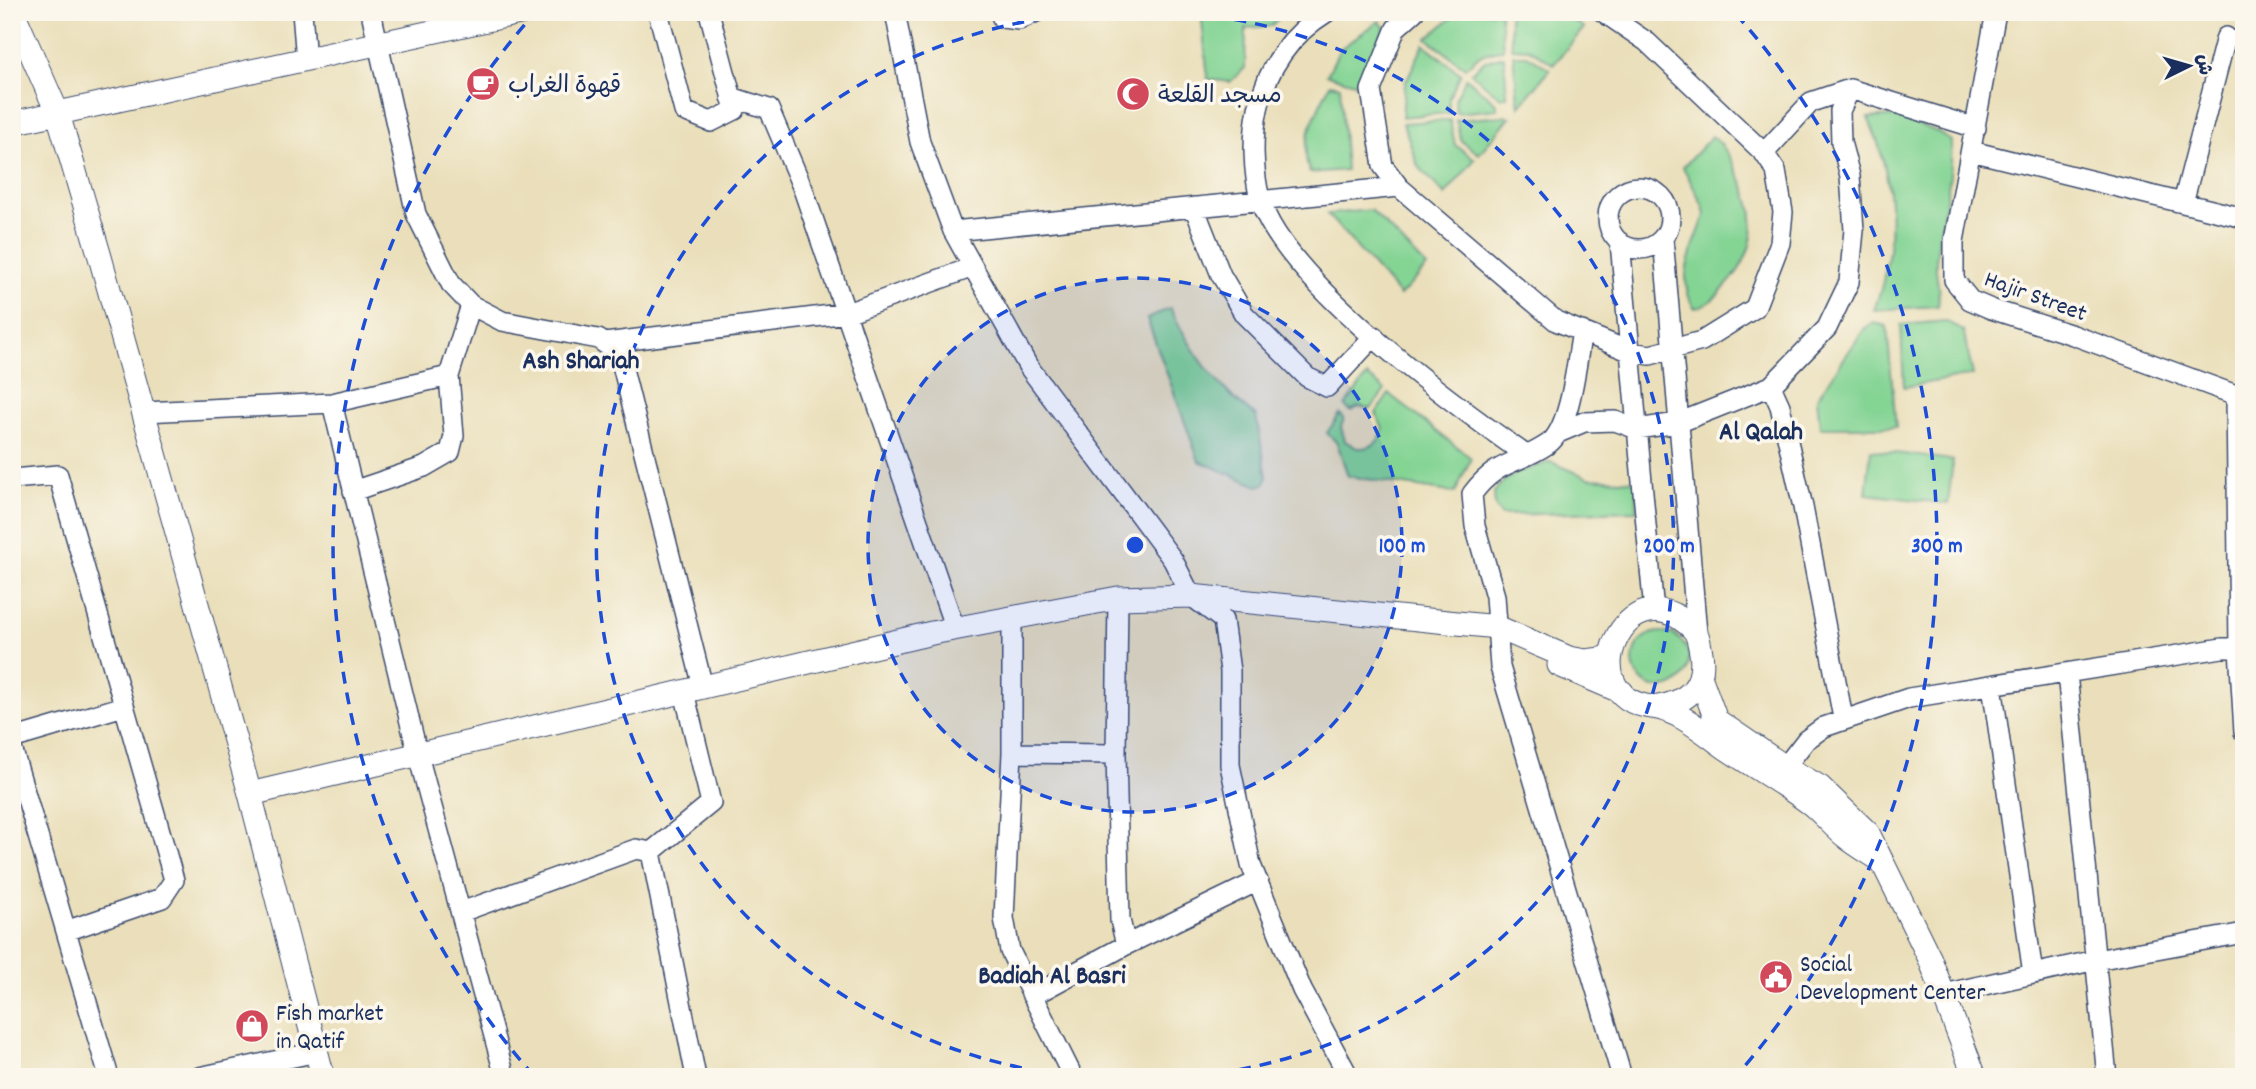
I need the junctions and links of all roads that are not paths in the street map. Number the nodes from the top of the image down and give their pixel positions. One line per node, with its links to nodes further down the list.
1 (13, 12): 20 (street)
2 (302, 12): 17 (street)
3 (371, 12): 16 (street)
4 (524, 12): 16 (street)
5 (658, 12): 19 (street)
6 (709, 12): 19 (street)
7 (895, 12): 30 (street)
8 (1000, 12): 14 (street)
9 (1045, 12): 14 (street)
10 (1327, 12): 26 (street)
11 (1414, 12): 25 (street)
12 (1603, 12): 24 (street)
13 (1996, 12): 22 (street, Hajir Street)
14 (1036, 13)
15 (2227, 37): 27 (street)
16 (376, 44): 17 (street); 34 (street)
17 (306, 60): 20 (street)
18 (1850, 89): 22 (street); 24 (street); 42 (street)
19 (731, 97): 35 (street)
20 (58, 114): 21 (street); 45 (street)
21 (12, 123)
22 (1976, 128): 23 (street, Hajir Street)
23 (1971, 151): 27 (street); 43 (street, Hajir Street)
24 (1764, 153): 39 (street)
25 (1399, 187): 26 (street); 36 (street)
26 (1260, 201): 28 (street); 37 (street)
27 (2183, 203): 29 (street)
28 (1194, 207): 30 (street); 37 (street)
29 (2244, 218)
30 (953, 231): 33 (street)
31 (1663, 238): 32 (street); 32 (street); 39 (street)
32 (1620, 242): 40 (street)
33 (973, 267): 35 (street); 52 (street)
34 (471, 305): 38 (street); 41 (street)
35 (848, 313): 38 (street); 56 (street)
36 (1581, 331): 40 (street); 48 (street)
37 (1374, 336): 49 (street)
38 (605, 343): 64 (street)
39 (1671, 349): 40 (street); 46 (street)
40 (1631, 352): 47 (street)
41 (449, 376): 44 (street); 51 (street)
42 (1771, 386): 46 (street); 68 (street)
43 (2240, 397): 59 (street)
44 (332, 402): 45 (street); 51 (street)
45 (144, 412): 76 (street)
46 (1678, 423): 47 (street); 57 (street)
47 (1637, 429): 48 (street); 54 (street)
48 (1558, 433): 49 (street)
49 (1526, 455): 58 (street)
50 (12, 479): 66 (street)
51 (354, 491): 74 (street)
52 (1191, 596): 53 (street); 58 (street); 79 (street)
53 (1118, 598): 55 (street); 73 (street)
54 (1654, 612): 57 (street); 60 (street)
55 (1012, 619): 56 (street); 72 (street)
56 (955, 629): 64 (street)
57 (1697, 633): 62 (street)
58 (1497, 635): 60 (street); 65 (street); 97 (street)
59 (2241, 648): 61 (street); 69 (street)
60 (1609, 658): 65 (street)
61 (2067, 673): 63 (street); 84 (street)
62 (1701, 678): 67 (street); 75 (street)
63 (1992, 685): 68 (street); 85 (street)
64 (694, 690): 74 (street); 77 (street)
65 (1622, 692): 67 (street)
66 (124, 706): 70 (street); 81 (street)
67 (1658, 707): 78 (street)
68 (1843, 719): 75 (street)
69 (2244, 732)
70 (12, 740)
71 (12, 748): 81 (street)
72 (1012, 753): 73 (street); 87 (street)
73 (1116, 754): 83 (street)
74 (418, 755): 76 (street); 80 (street)
75 (1785, 767): 78 (street)
76 (250, 794): 88 (street)
77 (651, 852): 80 (street); 94 (street)
78 (1882, 861): 86 (street)
79 (1258, 881): 83 (street); 96 (street)
80 (461, 912): 93 (street)
81 (66, 931): 90 (street)
82 (2244, 933): 84 (street)
83 (1126, 945): 87 (street)
84 (2096, 960): 85 (street); 99 (street)
85 (2033, 974): 86 (street)
86 (1944, 994): 98 (street)
87 (1032, 996): 95 (street)
88 (317, 1052): 89 (street); 92 (street)
89 (225, 1075): 91 (street)
90 (109, 1077)
91 (199, 1077)
92 (323, 1077)
93 (505, 1077)
94 (696, 1077)
95 (1073, 1077)
96 (1349, 1077)
97 (1622, 1077)
98 (1975, 1077)
99 (2107, 1077)

